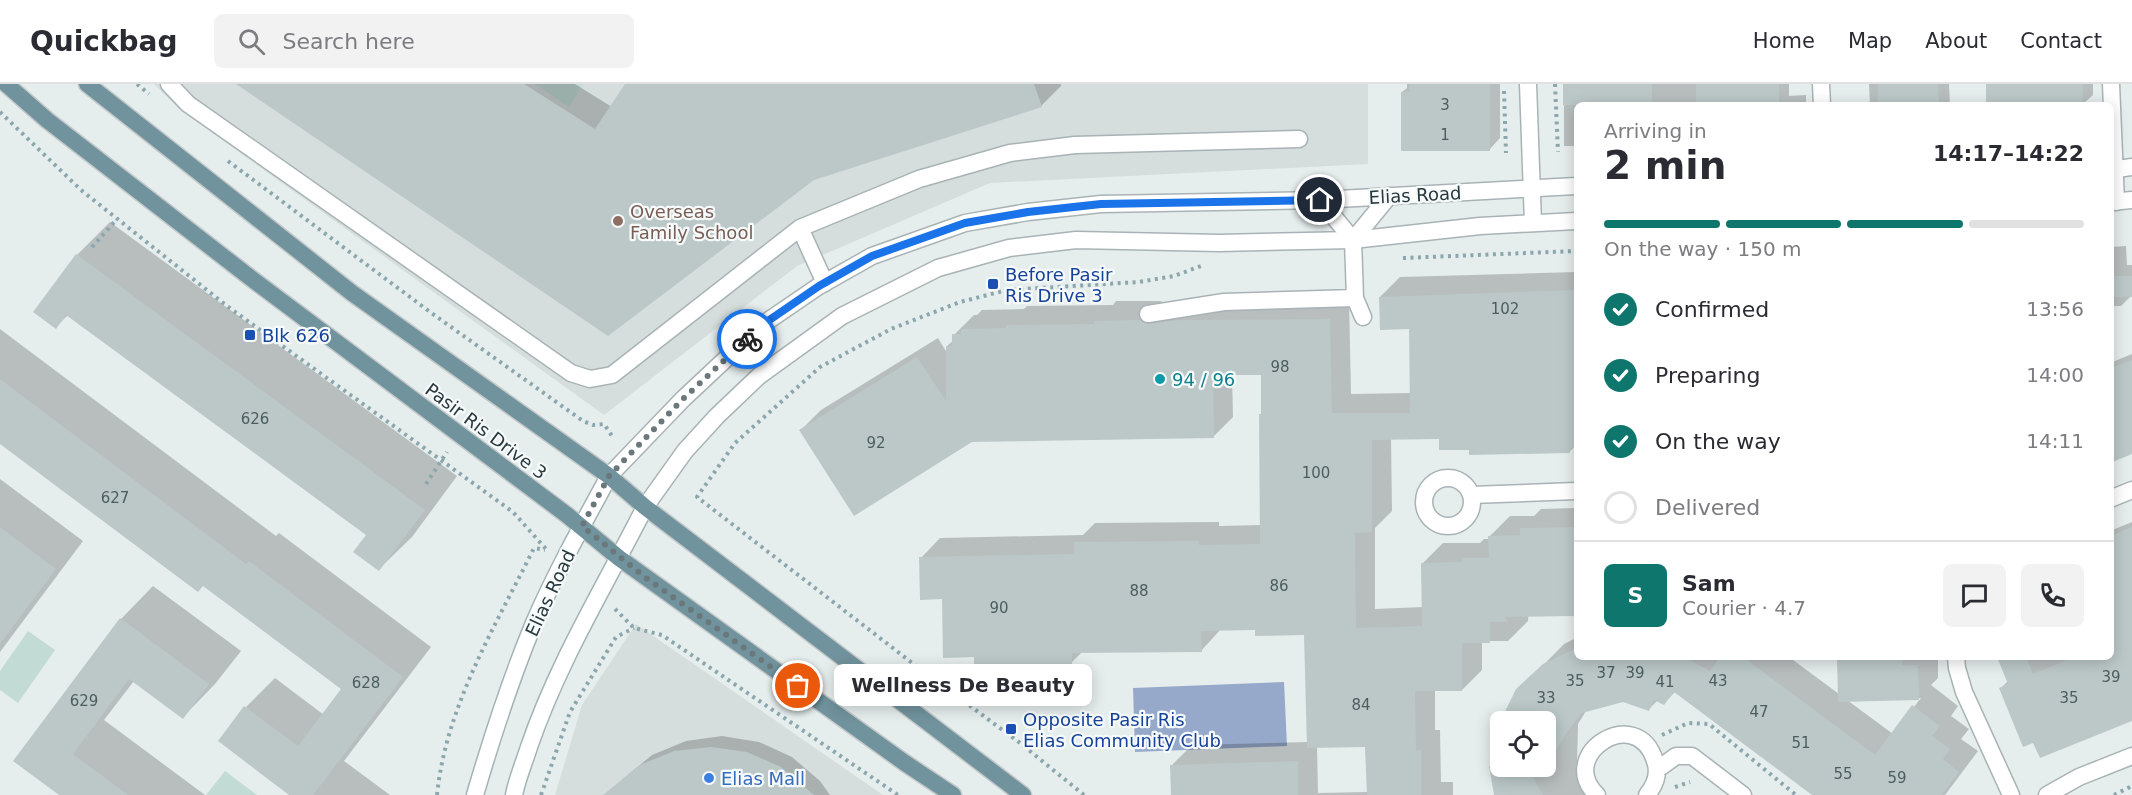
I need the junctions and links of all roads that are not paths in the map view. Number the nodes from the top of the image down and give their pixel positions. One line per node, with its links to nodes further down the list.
1 (6, 84): 32 (main road, Pasir Ris Drive 3)
2 (87, 84): 26 (main road, Pasir Ris Drive 3)
3 (169, 84): 20 (street)
4 (1528, 84): 14 (street)
5 (1821, 84): 7 (street)
6 (2110, 84): 8 (street)
7 (1822, 102)
8 (2111, 102)
9 (1299, 139): 20 (street)
10 (2132, 167): 11 (street)
11 (2114, 170)
12 (2114, 174): 17 (street)
13 (1574, 186): 14 (street, Elias Road)
14 (1530, 188): 15 (street, Elias Road); 19 (street)
15 (1389, 196): 16 (street, Elias Road); 21 (street)
16 (1320, 200): 21 (street); 22 (street, Elias Road)
17 (2120, 201)
18 (1574, 221): 19 (street, Elias Road)
19 (1533, 223): 21 (street, Elias Road)
20 (800, 228): 22 (street)
21 (1353, 240): 23 (street); 31 (street, Elias Road)
22 (825, 282): 26 (street, Elias Road)
23 (1355, 298): 24 (street); 25 (street)
24 (1148, 314)
25 (1363, 317)
26 (609, 476): 31 (main road, Pasir Ris Drive 3); 32 (street, Elias Road)
27 (2132, 490): 30 (street)
28 (1574, 491): 29 (street)
29 (1471, 495)
30 (2114, 497)
31 (645, 507): 33 (street, Elias Road); 40 (main road, Pasir Ris Drive 3)
32 (582, 526): 33 (main road, Pasir Ris Drive 3); 37 (street, Elias Road)
33 (620, 558): 38 (street, Elias Road); 39 (main road, Pasir Ris Drive 3)
34 (1956, 660): 44 (street)
35 (2132, 756): 45 (street)
36 (1658, 769): 41 (street); 42 (street); 43 (street)
37 (475, 795)
38 (514, 795)
39 (953, 795)
40 (1023, 795)
41 (1597, 795)
42 (1647, 795)
43 (1743, 795)
44 (2011, 795)
45 (2047, 795)

